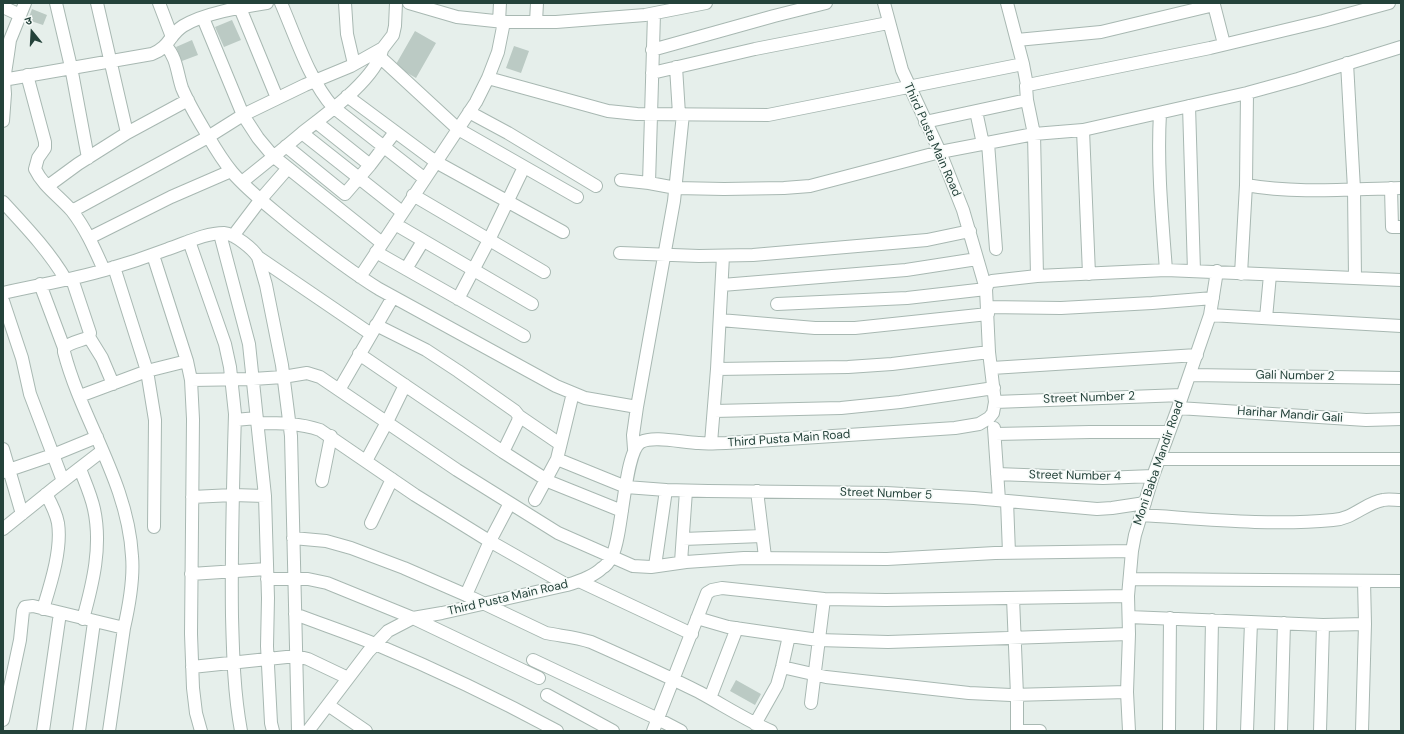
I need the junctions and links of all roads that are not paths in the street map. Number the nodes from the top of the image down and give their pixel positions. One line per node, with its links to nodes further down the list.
1 (25, 3): 20 (street)
2 (56, 3): 36 (street)
3 (97, 3): 32 (street)
4 (159, 3): 27 (street)
5 (267, 3): 19 (street)
6 (281, 3): 42 (street)
7 (345, 3): 34 (street)
8 (396, 3): 31 (street)
9 (409, 3): 23 (street)
10 (500, 3): 23 (street)
11 (537, 3): 24 (street)
12 (706, 3): 21 (street)
13 (826, 3): 30 (street)
14 (885, 3): 25 (street, Third Pusta Main Road)
15 (1006, 3): 26 (street)
16 (1389, 3): 28 (street)
17 (1214, 4): 26 (street); 28 (street)
18 (3, 6): 20 (street)
19 (240, 8): 22 (street); 47 (street)
20 (20, 14): 41 (street)
21 (654, 14): 24 (street); 30 (street)
22 (202, 18): 27 (street); 56 (street)
23 (501, 22): 24 (street); 40 (street)
24 (536, 22)
25 (888, 23): 37 (street); 44 (street, Third Pusta Main Road)
26 (1017, 40): 35 (street)
27 (169, 41): 32 (street); 48 (street)
28 (1224, 44): 43 (street)
29 (1401, 47): 33 (street)
30 (652, 50): 38 (street)
31 (382, 53): 34 (street); 46 (street); 61 (street)
32 (111, 60): 36 (street); 64 (street)
33 (1348, 63): 45 (street); 89 (street)
34 (354, 64): 42 (street)
35 (1023, 64): 43 (street); 44 (street)
36 (71, 67): 39 (street); 73 (street)
37 (676, 67): 38 (street); 55 (street)
38 (652, 73): 57 (street)
39 (27, 75): 41 (street); 85 (street)
40 (488, 78): 53 (street); 57 (street)
41 (4, 80): 58 (street)
42 (315, 81): 47 (street); 51 (street)
43 (1027, 85): 49 (street)
44 (909, 86): 55 (street); 60 (street, Third Pusta Main Road)
45 (1247, 93): 50 (street); 84 (street)
46 (347, 96): 51 (street); 63 (street)
47 (278, 98): 56 (street)
48 (188, 100): 64 (street); 67 (street)
49 (1027, 100): 52 (street); 66 (street)
50 (1189, 106): 54 (street); 119 (street)
51 (333, 107): 59 (street); 70 (street)
52 (976, 111): 60 (street); 68 (street)
53 (470, 112): 61 (street); 86 (street)
54 (1160, 113): 62 (street); 118 (street)
55 (681, 114): 57 (street); 87 (street)
56 (243, 115): 67 (street); 72 (street)
57 (650, 115): 83 (street)
58 (3, 121)
59 (316, 122): 65 (street); 75 (street)
60 (925, 122): 71 (street, Third Pusta Main Road)
61 (458, 129): 74 (street); 76 (street)
62 (1083, 130): 66 (street); 122 (street)
63 (395, 132): 70 (street); 74 (street)
64 (127, 133): 73 (street)
65 (302, 133): 69 (street); 79 (street)
66 (1034, 134): 68 (street); 125 (street)
67 (208, 137): 78 (street); 95 (street)
68 (986, 143): 71 (street); 108 (street)
69 (286, 146): 72 (street); 79 (street)
70 (384, 147): 75 (street); 80 (street)
71 (940, 152): 87 (street); 99 (street, Third Pusta Main Road)
72 (274, 156): 77 (street); 82 (street)
73 (88, 158): 85 (street)
74 (436, 162): 80 (street); 94 (street)
75 (370, 165): 79 (street)
76 (524, 167): 91 (street); 94 (street)
77 (288, 168): 92 (street); 107 (street)
78 (231, 171): 82 (street); 103 (street)
79 (359, 178): 96 (street)
80 (425, 178): 90 (street)
81 (621, 180): 83 (street)
82 (242, 182): 92 (street)
83 (649, 183): 87 (street)
84 (1246, 185): 89 (street); 123 (street)
85 (48, 186): 95 (street)
86 (596, 186)
87 (676, 188): 111 (street)
88 (1396, 188): 89 (street); 98 (street)
89 (1354, 189): 127 (street)
90 (413, 195): 96 (street); 105 (street)
91 (577, 197)
92 (261, 199): 102 (street); 126 (street)
93 (3, 202): 128 (street)
94 (507, 202): 100 (street); 105 (street)
95 (72, 211): 103 (street)
96 (402, 212): 97 (street)
97 (395, 224): 104 (street); 107 (street)
98 (1401, 227)
99 (970, 231): 112 (street); 114 (street, Third Pusta Main Road)
100 (563, 232)
101 (220, 234): 102 (street); 106 (street); 159 (street)
102 (233, 236): 113 (street)
103 (89, 238): 115 (street)
104 (423, 240): 116 (street); 117 (street)
105 (489, 240): 117 (street); 121 (street)
106 (189, 241): 110 (street); 161 (street)
107 (379, 247): 116 (street); 126 (street)
108 (996, 249)
109 (620, 253): 111 (street)
110 (153, 255): 115 (street); 152 (street)
111 (665, 255): 112 (street); 169 (street)
112 (723, 256): 131 (street)
113 (258, 257): 145 (street); 157 (street)
114 (977, 259): 131 (street); 132 (street, Third Pusta Main Road)
115 (109, 269): 128 (street); 155 (street)
116 (406, 269): 136 (street)
117 (473, 270): 136 (street); 138 (street)
118 (1166, 270): 119 (street); 122 (street)
119 (1194, 270): 120 (street)
120 (1217, 271): 123 (street); 135 (street, Moni Baba Mandir Road)
121 (544, 272)
122 (1089, 274): 125 (street)
123 (1241, 274): 124 (street)
124 (1270, 275): 127 (street); 142 (street)
125 (1037, 276): 132 (street)
126 (360, 277): 134 (street)
127 (1355, 278): 129 (street)
128 (69, 280): 130 (street); 147 (street)
129 (1401, 280)
130 (40, 284): 133 (street); 148 (street)
131 (722, 285): 143 (street)
132 (986, 289): 139 (street); 140 (street, Third Pusta Main Road)
133 (3, 293)
134 (393, 297): 145 (street); 166 (street)
135 (1213, 298): 140 (street); 141 (street, Moni Baba Mandir Road)
136 (458, 299): 146 (street)
137 (3, 301): 189 (street)
138 (532, 304)
139 (777, 304)
140 (988, 311): 143 (street); 149 (street, Third Pusta Main Road)
141 (1210, 315): 142 (street); 151 (street, Moni Baba Mandir Road)
142 (1266, 318): 144 (street)
143 (720, 320): 154 (street)
144 (1401, 326)
145 (374, 329): 150 (street); 173 (street)
146 (524, 336)
147 (89, 337): 148 (street); 162 (street)
148 (64, 348): 168 (street)
149 (989, 352): 153 (street, Third Pusta Main Road); 154 (street)
150 (359, 354): 163 (street); 165 (street)
151 (1197, 355): 153 (street); 156 (street, Moni Baba Mandir Road)
152 (187, 361): 155 (street); 160 (street)
153 (992, 368): 164 (street, Third Pusta Main Road)
154 (717, 369): 172 (street)
155 (147, 371): 162 (street); 219 (street)
156 (1190, 375): 158 (street, Gali Number 2); 167 (street, Moni Baba Mandir Road)
157 (283, 377): 159 (street); 165 (street); 178 (street)
158 (1401, 378)
159 (253, 379): 161 (street); 176 (street)
160 (191, 380): 161 (street); 209 (street)
161 (231, 380): 175 (street)
162 (113, 384): 168 (street)
163 (405, 385): 177 (street); 188 (street)
164 (994, 388): 170 (street, Third Pusta Main Road); 172 (street)
165 (338, 390): 177 (street)
166 (573, 393): 169 (street); 184 (street)
167 (1182, 395): 170 (street, Street Number 2); 171 (street, Moni Baba Mandir Road)
168 (80, 396): 182 (street)
169 (636, 407): 186 (street)
170 (994, 408): 180 (street); 183 (street, Third Pusta Main Road)
171 (1178, 408): 174 (street, Harihar Mandir Gali); 179 (street, Moni Baba Mandir Road)
172 (714, 411): 183 (street)
173 (519, 416): 184 (street); 188 (street)
174 (1401, 419)
175 (235, 420): 176 (street); 207 (street)
176 (257, 421): 178 (street); 208 (street)
177 (387, 422): 193 (street); 213 (street)
178 (289, 424): 181 (street); 222 (street)
179 (1169, 432): 180 (street); 191 (street, Moni Baba Mandir Road)
180 (995, 434): 196 (street)
181 (331, 436): 193 (street); 201 (street)
182 (96, 437): 187 (street); 189 (street)
183 (711, 443): 186 (street, Third Pusta Main Road)
184 (560, 444): 190 (street)
185 (3, 449): 195 (street)
186 (634, 449): 202 (street, Third Pusta Main Road)
187 (102, 451): 194 (street); 258 (street)
188 (503, 452): 199 (street)
189 (53, 455): 195 (street); 200 (street)
190 (557, 459): 199 (street); 202 (street, Street Number 5)
191 (1160, 459): 192 (street); 197 (street, Moni Baba Mandir Road)
192 (1401, 459)
193 (366, 461): 198 (street)
194 (80, 469): 200 (street); 252 (street)
195 (6, 471): 216 (street)
196 (997, 474): 197 (street, Street Number 4); 212 (street)
197 (1153, 476): 214 (street, Moni Baba Mandir Road)
198 (392, 479): 218 (street); 224 (street)
199 (545, 479): 210 (street); 215 (street)
200 (63, 481): 206 (street)
201 (322, 481)
202 (626, 487): 203 (street, Street Number 5); 215 (street, Third Pusta Main Road)
203 (666, 490): 204 (street, Street Number 5); 230 (street)
204 (686, 491): 205 (street, Street Number 5); 223 (street)
205 (757, 491): 212 (street, Street Number 5); 221 (street)
206 (46, 494): 216 (street); 245 (street)
207 (233, 495): 208 (street); 209 (street); 231 (street)
208 (265, 496): 233 (street)
209 (192, 497): 232 (street)
210 (535, 500)
211 (1401, 500): 217 (street)
212 (1003, 501): 214 (street, Street Number 5); 226 (street)
213 (510, 503): 224 (street); 227 (street)
214 (1145, 503): 217 (street, Moni Baba Mandir Road)
215 (622, 512): 227 (street, Third Pusta Main Road)
216 (22, 514): 220 (street)
217 (1142, 515): 225 (street, Moni Baba Mandir Road)
218 (371, 523)
219 (154, 527)
220 (3, 529)
221 (762, 536): 223 (street); 228 (street)
222 (293, 538): 234 (street); 240 (street)
223 (683, 539): 229 (street)
224 (490, 541): 239 (street); 240 (street)
225 (1132, 551): 226 (street); 235 (street, Moni Baba Mandir Road)
226 (1009, 553): 228 (street)
227 (612, 556): 230 (street); 237 (street, Third Pusta Main Road)
228 (764, 557): 229 (street)
229 (681, 562): 230 (street)
230 (655, 566)
231 (232, 572): 232 (street); 233 (street); 269 (street)
232 (192, 574): 271 (street)
233 (267, 574): 234 (street); 267 (street)
234 (293, 579): 247 (street); 249 (street)
235 (1131, 579): 238 (street); 241 (street, Moni Baba Mandir Road)
236 (1401, 580): 238 (street)
237 (579, 581): 239 (street, Third Pusta Main Road); 260 (street)
238 (1364, 581): 256 (street)
239 (566, 585): 244 (street, Third Pusta Main Road)
240 (466, 595): 244 (street)
241 (1128, 596): 242 (street); 248 (street, Moni Baba Mandir Road)
242 (1013, 598): 243 (street); 263 (street)
243 (824, 599): 250 (street); 264 (street)
244 (485, 603): 249 (street, Third Pusta Main Road); 275 (street)
245 (43, 609): 246 (street); 283 (street)
246 (60, 613): 252 (street); 285 (street)
247 (295, 614): 265 (street); 266 (street)
248 (1129, 617): 251 (street); 261 (street, Moni Baba Mandir Road)
249 (413, 618): 265 (street, Third Pusta Main Road); 274 (street)
250 (697, 618): 259 (street); 260 (street)
251 (1170, 618): 253 (street); 302 (street)
252 (89, 620): 258 (street); 286 (street)
253 (1212, 620): 254 (street); 303 (street)
254 (1251, 622): 255 (street); 304 (street)
255 (1284, 623): 257 (street); 305 (street)
256 (1365, 624): 257 (street); 307 (street)
257 (1323, 625): 306 (street)
258 (124, 628): 287 (street)
259 (737, 628): 262 (street); 279 (street)
260 (692, 634): 275 (street)
261 (1129, 634): 263 (street); 276 (street, Moni Baba Mandir Road)
262 (788, 636): 264 (street); 270 (street)
263 (1015, 638): 264 (street); 278 (street)
264 (818, 640): 272 (street)
265 (375, 644): 273 (street, Third Pusta Main Road); 294 (street)
266 (296, 656): 267 (street); 273 (street); 291 (street)
267 (268, 659): 269 (street); 290 (street)
268 (533, 660): 282 (street)
269 (234, 663): 271 (street); 289 (street)
270 (782, 667): 272 (street); 284 (street)
271 (192, 668): 288 (street)
272 (815, 674): 278 (street); 280 (street)
273 (348, 678): 281 (street, Third Pusta Main Road)
274 (539, 678)
275 (673, 679): 279 (street); 282 (street)
276 (1127, 692): 278 (street); 301 (street, Moni Baba Mandir Road)
277 (547, 695): 295 (street)
278 (1017, 695): 299 (street)
279 (710, 698): 284 (street)
280 (811, 703)
281 (328, 705): 292 (street, Third Pusta Main Road); 293 (street)
282 (658, 719): 296 (street); 297 (street)
283 (3, 720)
284 (755, 724): 298 (street)
285 (43, 731)
286 (79, 731)
287 (109, 731)
288 (200, 731)
289 (241, 731)
290 (274, 731)
291 (298, 731)
292 (308, 731)
293 (366, 731)
294 (557, 731)
295 (613, 731)
296 (653, 731)
297 (680, 731)
298 (771, 731)
299 (1017, 731): 300 (street)
300 (1040, 731)
301 (1129, 731)
302 (1169, 731)
303 (1210, 731)
304 (1247, 731)
305 (1281, 731)
306 (1320, 731)
307 (1362, 731)

